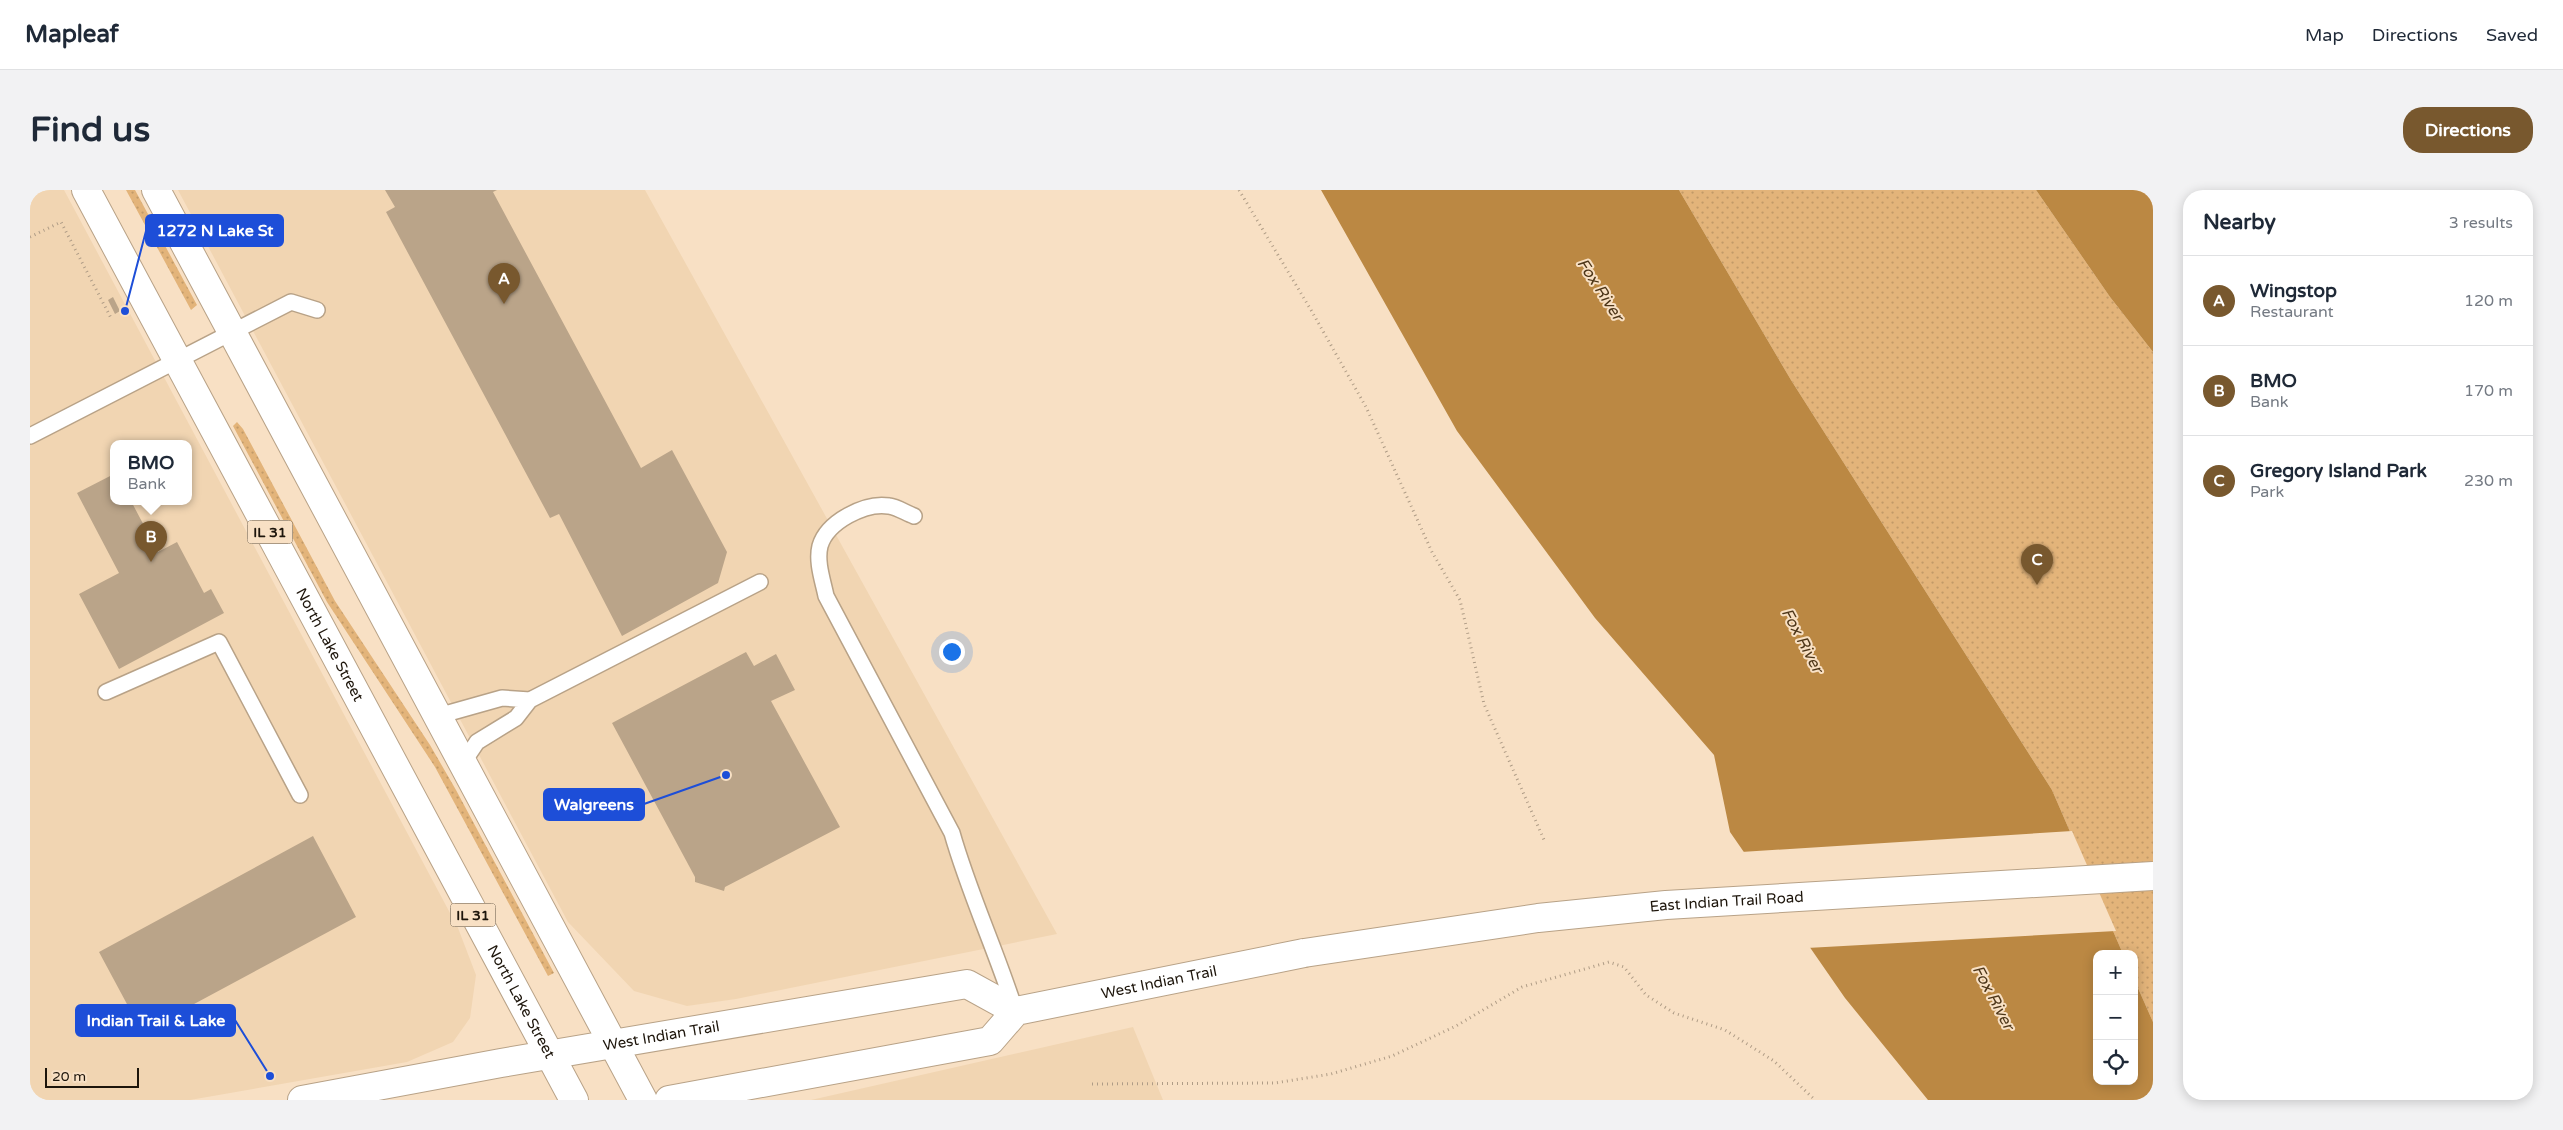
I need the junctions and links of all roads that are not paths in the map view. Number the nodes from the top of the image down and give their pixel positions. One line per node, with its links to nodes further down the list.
1 (86, 190): 5 (main road, North Lake Street / IL 31)
2 (156, 190): 4 (main road)
3 (318, 310): 4 (lane)
4 (233, 332): 5 (lane); 11 (main road)
5 (177, 361): 6 (lane); 18 (main road, North Lake Street / IL 31)
6 (30, 436)
7 (914, 516): 16 (lane)
8 (760, 582): 10 (lane)
9 (106, 692): 13 (lane)
10 (530, 700): 11 (lane); 12 (lane)
11 (438, 716): 12 (main road)
12 (464, 763): 17 (main road)
13 (300, 795)
14 (2153, 876): 15 (main road, East Indian Trail Road, bridge)
15 (1304, 953): 16 (main road, West Indian Trail)
16 (1016, 1011): 17 (main road, West Indian Trail); 22 (main road)
17 (613, 1045): 18 (main road, West Indian Trail); 21 (main road)
18 (550, 1056): 19 (main road, West Indian Trail); 20 (main road, North Lake Street / IL 31)
19 (302, 1100)
20 (574, 1100)
21 (643, 1100)
22 (669, 1100)

